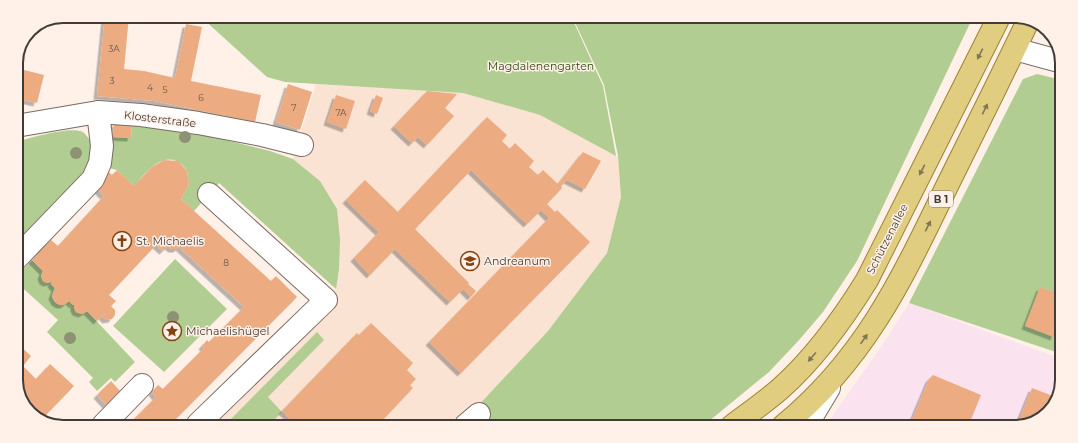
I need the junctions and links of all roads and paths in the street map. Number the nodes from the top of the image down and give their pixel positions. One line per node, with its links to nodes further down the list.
1 (996, 23): 14 (main road, Schützenallee / B 1, one-way to 14)
2 (1027, 25): 3 (main road, B 1)
3 (1015, 49): 4 (street); 10 (main road, B 1, one-way to 3)
4 (1055, 60)
5 (98, 112): 6 (street, Klosterstraße); 7 (street, Klosterstraße); 9 (street)
6 (23, 125)
7 (302, 145)
8 (209, 194): 13 (street)
9 (23, 252)
10 (840, 370): 15 (main road, B 1); 16 (street)
11 (142, 385): 12 (street)
12 (108, 420)
13 (202, 420)
14 (740, 420)
15 (790, 420)
16 (808, 420)

